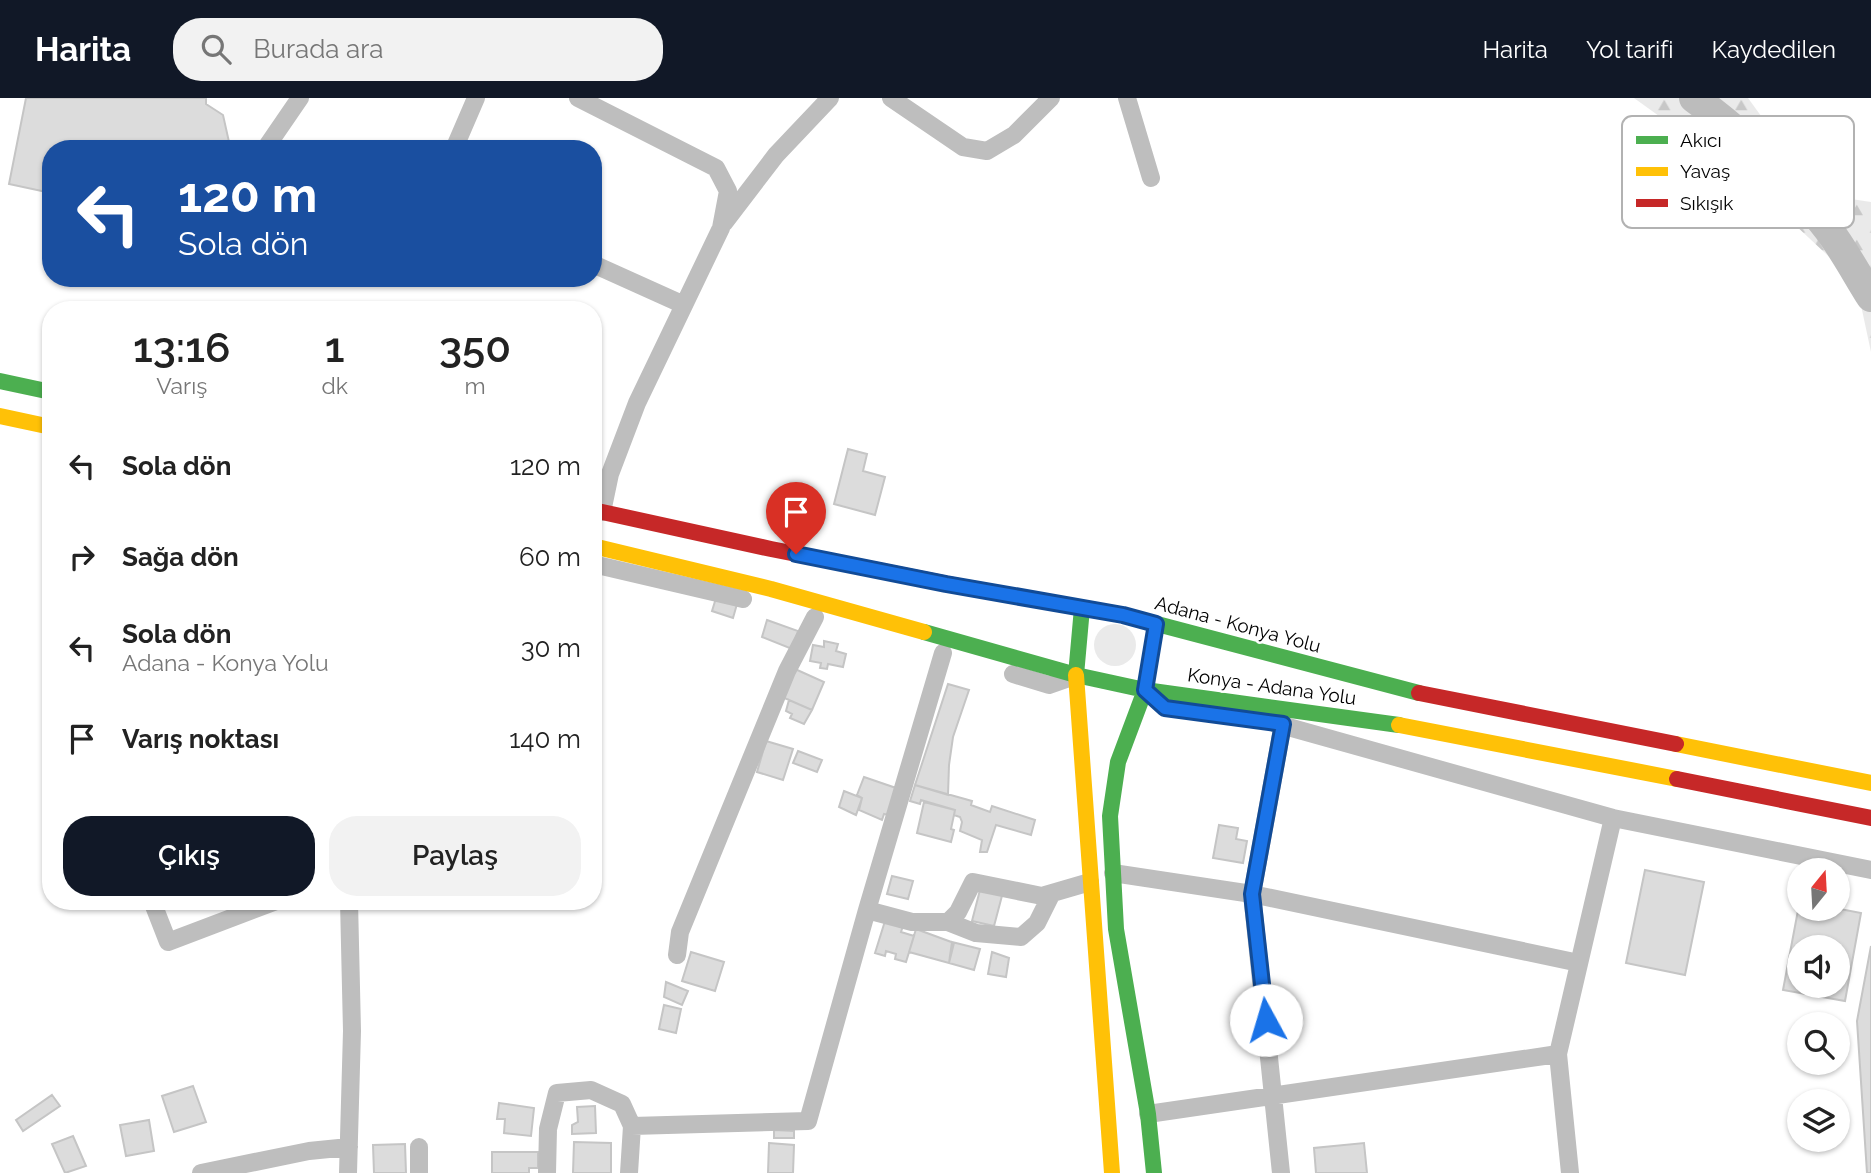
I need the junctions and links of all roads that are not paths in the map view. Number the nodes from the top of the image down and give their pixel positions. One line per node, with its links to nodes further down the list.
1 (300, 98): 8 (street)
2 (476, 98): 9 (street)
3 (578, 98): 11 (street)
4 (830, 98): 11 (street)
5 (891, 98): 6 (street)
6 (1051, 98)
7 (1127, 98): 10 (street)
8 (271, 140)
9 (458, 140)
10 (1151, 178)
11 (721, 228): 13 (street)
12 (602, 268): 13 (street)
13 (684, 305): 18 (street)
14 (0, 381): 15 (main road)
15 (42, 390)
16 (0, 416): 17 (main road)
17 (42, 425)
18 (602, 499)
19 (602, 512): 22 (main road, Adana - Konya Yolu)
20 (602, 548): 26 (main road, Konya - Adana Yolu)
21 (602, 566): 23 (street)
22 (1082, 608): 24 (main road, Adana - Konya Yolu); 26 (main road)
23 (816, 617): 25 (street); 42 (street)
24 (1156, 624): 27 (main road); 29 (main road, Adana - Konya Yolu)
25 (943, 653): 26 (street); 40 (street)
26 (1076, 675): 27 (main road, Konya - Adana Yolu); 34 (main road)
27 (1145, 690): 28 (street); 31 (main road, Konya - Adana Yolu); 33 (main road)
28 (1283, 724): 30 (street); 36 (street)
29 (1871, 783)
30 (1613, 818): 32 (street); 43 (street)
31 (1871, 818)
32 (1871, 870)
33 (1113, 873): 36 (street); 46 (main road)
34 (1090, 882): 35 (street); 55 (main road)
35 (1052, 893): 41 (street); 41 (street)
36 (1252, 894): 43 (street); 45 (street)
37 (155, 910): 38 (street)
38 (252, 910)
39 (349, 910): 48 (street)
40 (867, 910): 41 (street); 47 (street)
41 (948, 922)
42 (677, 955)
43 (1579, 963): 44 (street)
44 (1558, 1054): 45 (street); 58 (street)
45 (1273, 1096): 46 (street); 57 (street)
46 (1147, 1114): 56 (main road)
47 (632, 1126): 53 (street); 54 (street)
48 (349, 1147): 50 (street); 51 (street)
49 (419, 1147): 52 (street)
50 (201, 1173)
51 (348, 1173)
52 (419, 1173)
53 (547, 1173)
54 (629, 1173)
55 (1112, 1173)
56 (1154, 1173)
57 (1281, 1173)
58 (1570, 1173)

